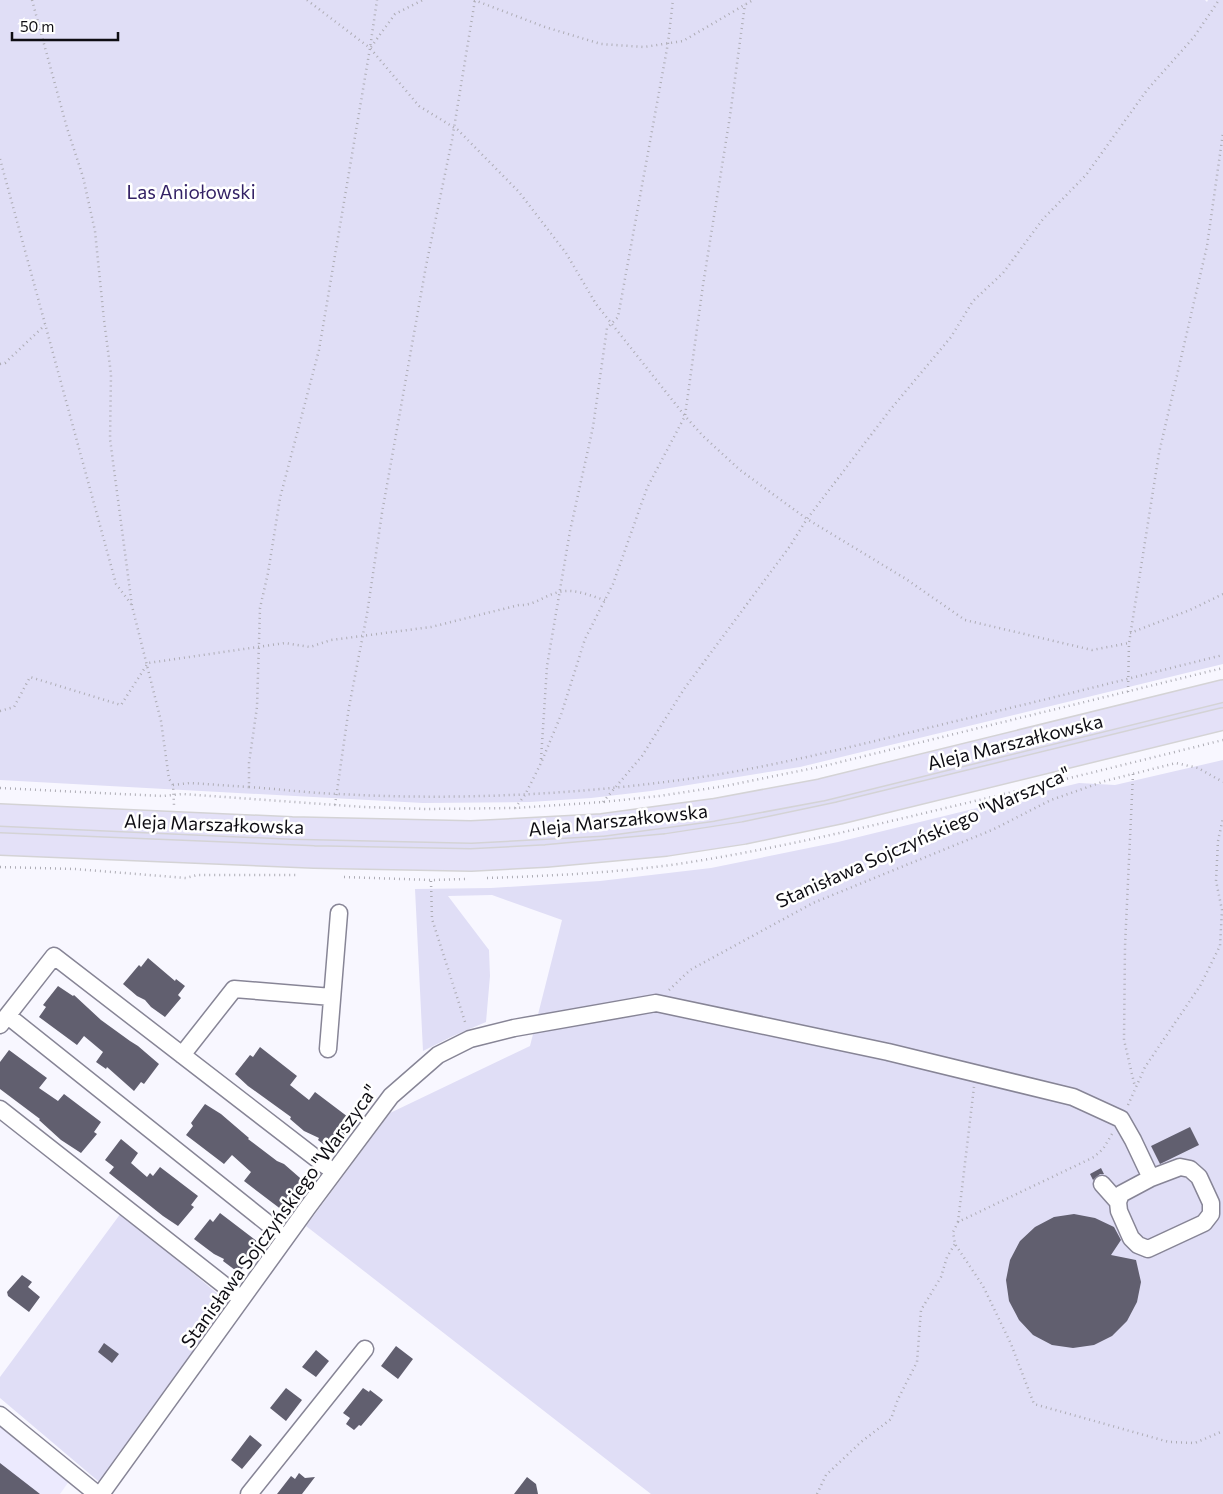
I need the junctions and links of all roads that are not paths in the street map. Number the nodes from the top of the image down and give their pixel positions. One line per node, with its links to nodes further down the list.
1 (1223, 691): 3 (main road, Aleja Marszałkowska)
2 (1223, 719): 4 (main road, Aleja Marszałkowska)
3 (0, 815)
4 (0, 844)
5 (339, 913): 6 (street)
6 (332, 997): 8 (street); 9 (street)
7 (4, 1020): 9 (street); 15 (street)
8 (328, 1049)
9 (182, 1055): 11 (street)
10 (0, 1109): 16 (street)
11 (326, 1166)
12 (1151, 1178): 14 (street); 14 (street); 20 (street, Stanisława Sojczyńskiego "Warszyca")
13 (1102, 1184): 14 (street)
14 (1118, 1202)
15 (276, 1230)
16 (234, 1293)
17 (364, 1349): 21 (street)
18 (0, 1416): 19 (street)
19 (97, 1494)
20 (101, 1494)
21 (250, 1494)

